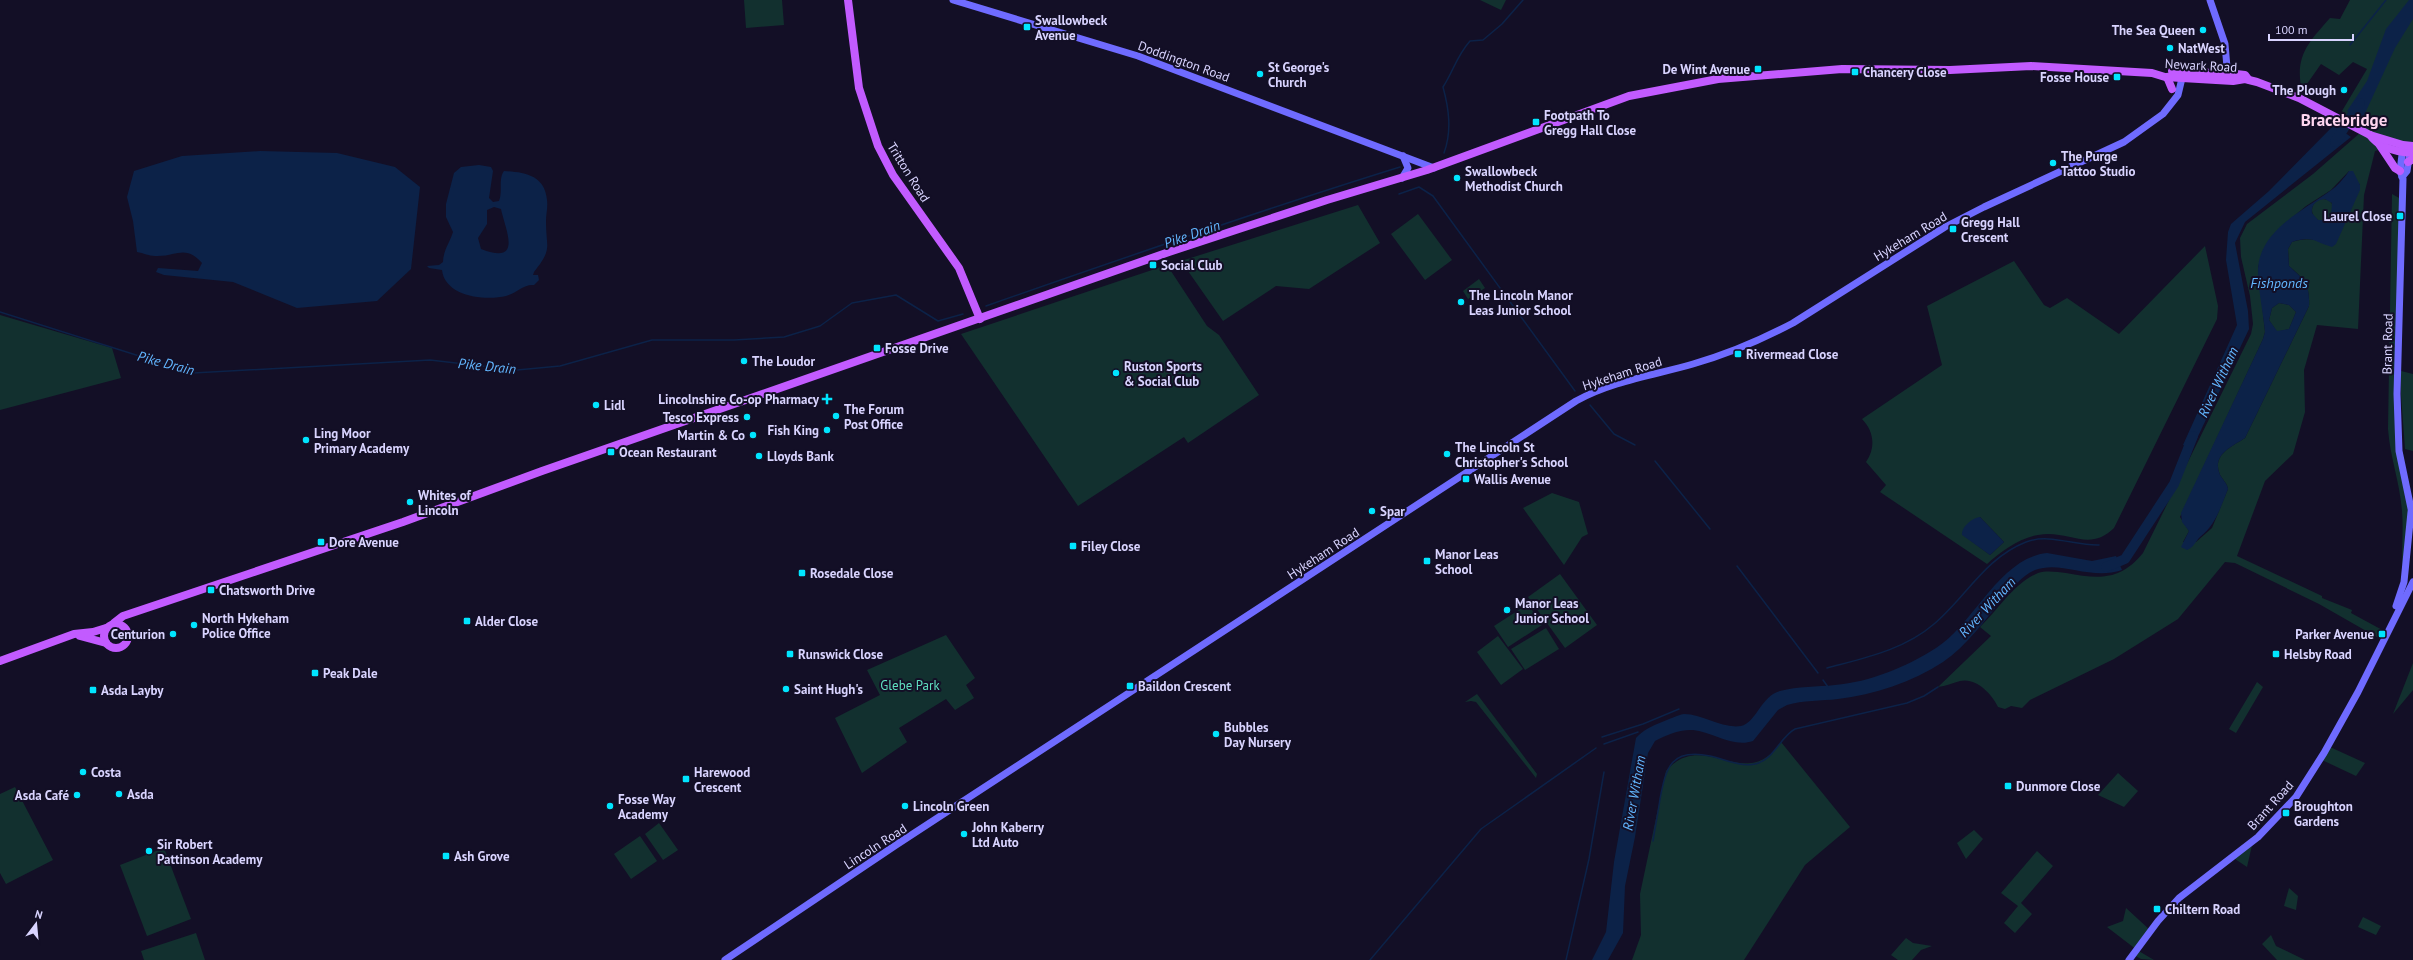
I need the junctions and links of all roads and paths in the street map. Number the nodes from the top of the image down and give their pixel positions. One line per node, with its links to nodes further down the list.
1 (848, 0): 17 (main road, Tritton Road)
2 (953, 0): 13 (street, Doddington Road)
3 (2210, 0): 6 (street)
4 (2152, 73): 5 (main road, Newark Road); 7 (main road, Newark Road); 14 (main road, Newark Road)
5 (2181, 74): 6 (main road, Newark Road); 7 (main road, Newark Road); 8 (street); 9 (street, Hykeham Road)
6 (2224, 76): 10 (main road, Newark Road)
7 (2167, 77): 8 (main road)
8 (2172, 89): 9 (street)
9 (2173, 100): 29 (street, Hykeham Road)
10 (2370, 135): 11 (main road, Newark Road); 12 (main road, Newark Road)
11 (2378, 143): 12 (main road, Newark Road); 15 (main road)
12 (2409, 152): 15 (street, Brant Road); 15 (street)
13 (1403, 156): 14 (street, Doddington Road); 16 (street)
14 (1434, 168): 16 (main road, Newark Road)
15 (2401, 174): 18 (street, Brant Road)
16 (1402, 178): 17 (main road, Newark Road)
17 (980, 319): 21 (main road, Newark Road)
18 (2412, 515): 19 (street, Brant Road)
19 (2410, 559): 25 (street, Brant Road)
20 (2413, 582): 25 (street, Brant Road)
21 (132, 614): 22 (main road, Newark Road); 24 (main road)
22 (114, 623): 23 (main road); 24 (main road)
23 (106, 628): 26 (main road); 27 (main road)
24 (127, 629): 27 (main road)
25 (2386, 632): 31 (street, Brant Road)
26 (74, 634): 27 (main road); 28 (main road)
27 (106, 643)
28 (0, 661)
29 (1060, 739): 30 (street, Lincoln Road)
30 (725, 960)
31 (2129, 960)

